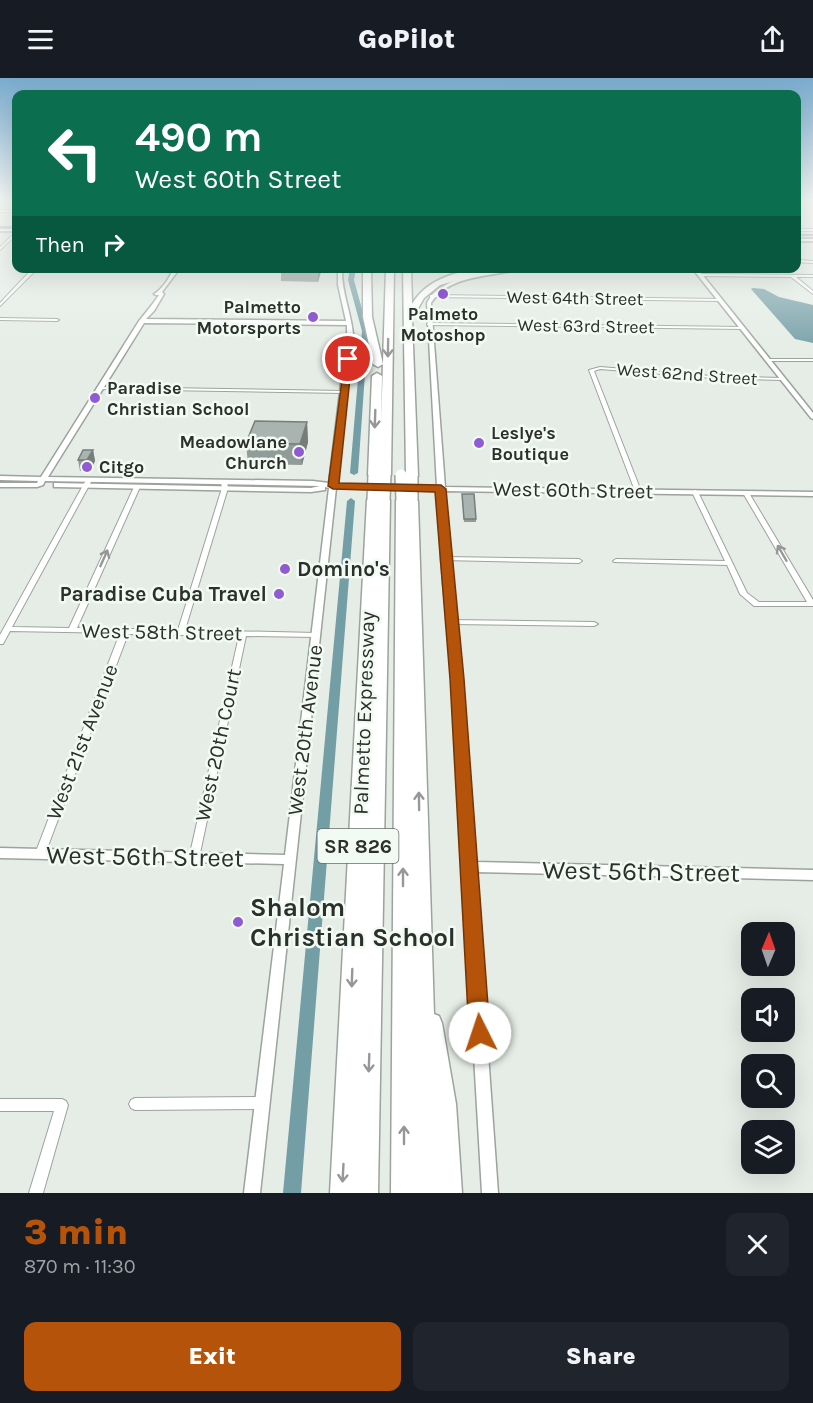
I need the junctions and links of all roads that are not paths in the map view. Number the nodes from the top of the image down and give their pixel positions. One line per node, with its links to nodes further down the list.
1 (31, 273): 17 (street)
2 (174, 273): 21 (street)
3 (340, 273): 22 (street, West 20th Avenue)
4 (368, 273): 27 (highway)
5 (382, 273): 27 (highway)
6 (390, 273): 32 (highway, one-way to 32)
7 (400, 273): 33 (highway)
8 (407, 273): 20 (highway, Palmetto Expressway / SR 826)
9 (476, 273): 20 (highway)
10 (500, 273): 15 (street)
11 (699, 275): 12 (street); 16 (street)
12 (792, 276): 13 (street); 14 (street)
13 (813, 276)
14 (813, 293)
15 (431, 296): 16 (street, West 64th Street); 23 (street)
16 (720, 300): 24 (street)
17 (0, 305)
18 (0, 319): 19 (street)
19 (57, 320)
20 (408, 320): 33 (highway, Palmetto Expressway / SR 826)
21 (142, 321): 22 (street); 29 (street)
22 (349, 323): 30 (street, West 20th Avenue)
23 (429, 324): 24 (street, West 63rd Street); 41 (street)
24 (743, 328): 25 (street)
25 (768, 360): 26 (street, West 62nd Street); 28 (street)
26 (813, 360)
27 (378, 364): 32 (highway, one-way to 32)
28 (783, 379): 31 (street); 42 (street, West 62nd Street)
29 (99, 388): 30 (street); 35 (street)
30 (344, 392): 39 (street, West 20th Avenue)
31 (813, 417)
32 (379, 475): 46 (highway, bridge)
33 (407, 476): 46 (highway, Palmetto Expressway / SR 826, bridge)
34 (0, 478): 35 (street, West 60th Street)
35 (40, 482): 36 (street, West 60th Street); 37 (street, West 60th Street)
36 (87, 483): 38 (street, West 60th Street); 40 (street, West 60th Street); 54 (street)
37 (0, 485)
38 (224, 485): 39 (street, West 60th Street); 40 (street, West 60th Street); 57 (street)
39 (333, 486): 41 (street, West 60th Street); 59 (street, West 20th Avenue)
40 (137, 487): 55 (street, one-way to 40)
41 (441, 489): 42 (street, West 60th Street); 47 (street)
42 (638, 491): 43 (street, West 60th Street)
43 (695, 492): 44 (street, West 60th Street); 50 (street)
44 (747, 493): 45 (street, West 60th Street); 51 (street, one-way to 44)
45 (813, 494)
46 (393, 500): 67 (highway, Palmetto Expressway / SR 826, one-way to 46); 73 (highway, Palmetto Expressway / SR 826, one-way to 73); 74 (highway, one-way to 74); 75 (highway, one-way to 46)
47 (445, 559): 48 (street); 52 (street)
48 (579, 561)
49 (616, 561): 50 (street)
50 (729, 563): 51 (street)
51 (812, 604)
52 (451, 622): 53 (street); 65 (street)
53 (594, 624)
54 (7, 629): 55 (street, West 58th Street); 60 (street)
55 (72, 630): 56 (street, West 58th Street)
56 (125, 631): 57 (street, West 58th Street); 62 (street, West 21st Avenue)
57 (181, 632): 58 (street, West 58th Street)
58 (243, 633): 59 (street, West 58th Street); 63 (street, West 20th Court)
59 (316, 635): 64 (street, West 20th Avenue)
60 (0, 642)
61 (0, 853): 62 (street, West 56th Street)
62 (39, 854): 63 (street, West 56th Street)
63 (194, 858): 64 (street, West 56th Street)
64 (290, 860): 68 (street, West 20th Avenue)
65 (469, 867): 66 (street, West 56th Street); 78 (street)
66 (813, 875)
67 (422, 964): 76 (highway, Palmetto Expressway / SR 826); 77 (highway)
68 (262, 1103): 69 (street); 72 (street, West 20th Avenue)
69 (135, 1104)
70 (0, 1105): 71 (street)
71 (36, 1193)
72 (252, 1193)
73 (343, 1193)
74 (366, 1193)
75 (404, 1193)
76 (427, 1193)
77 (449, 1193)
78 (490, 1193)

